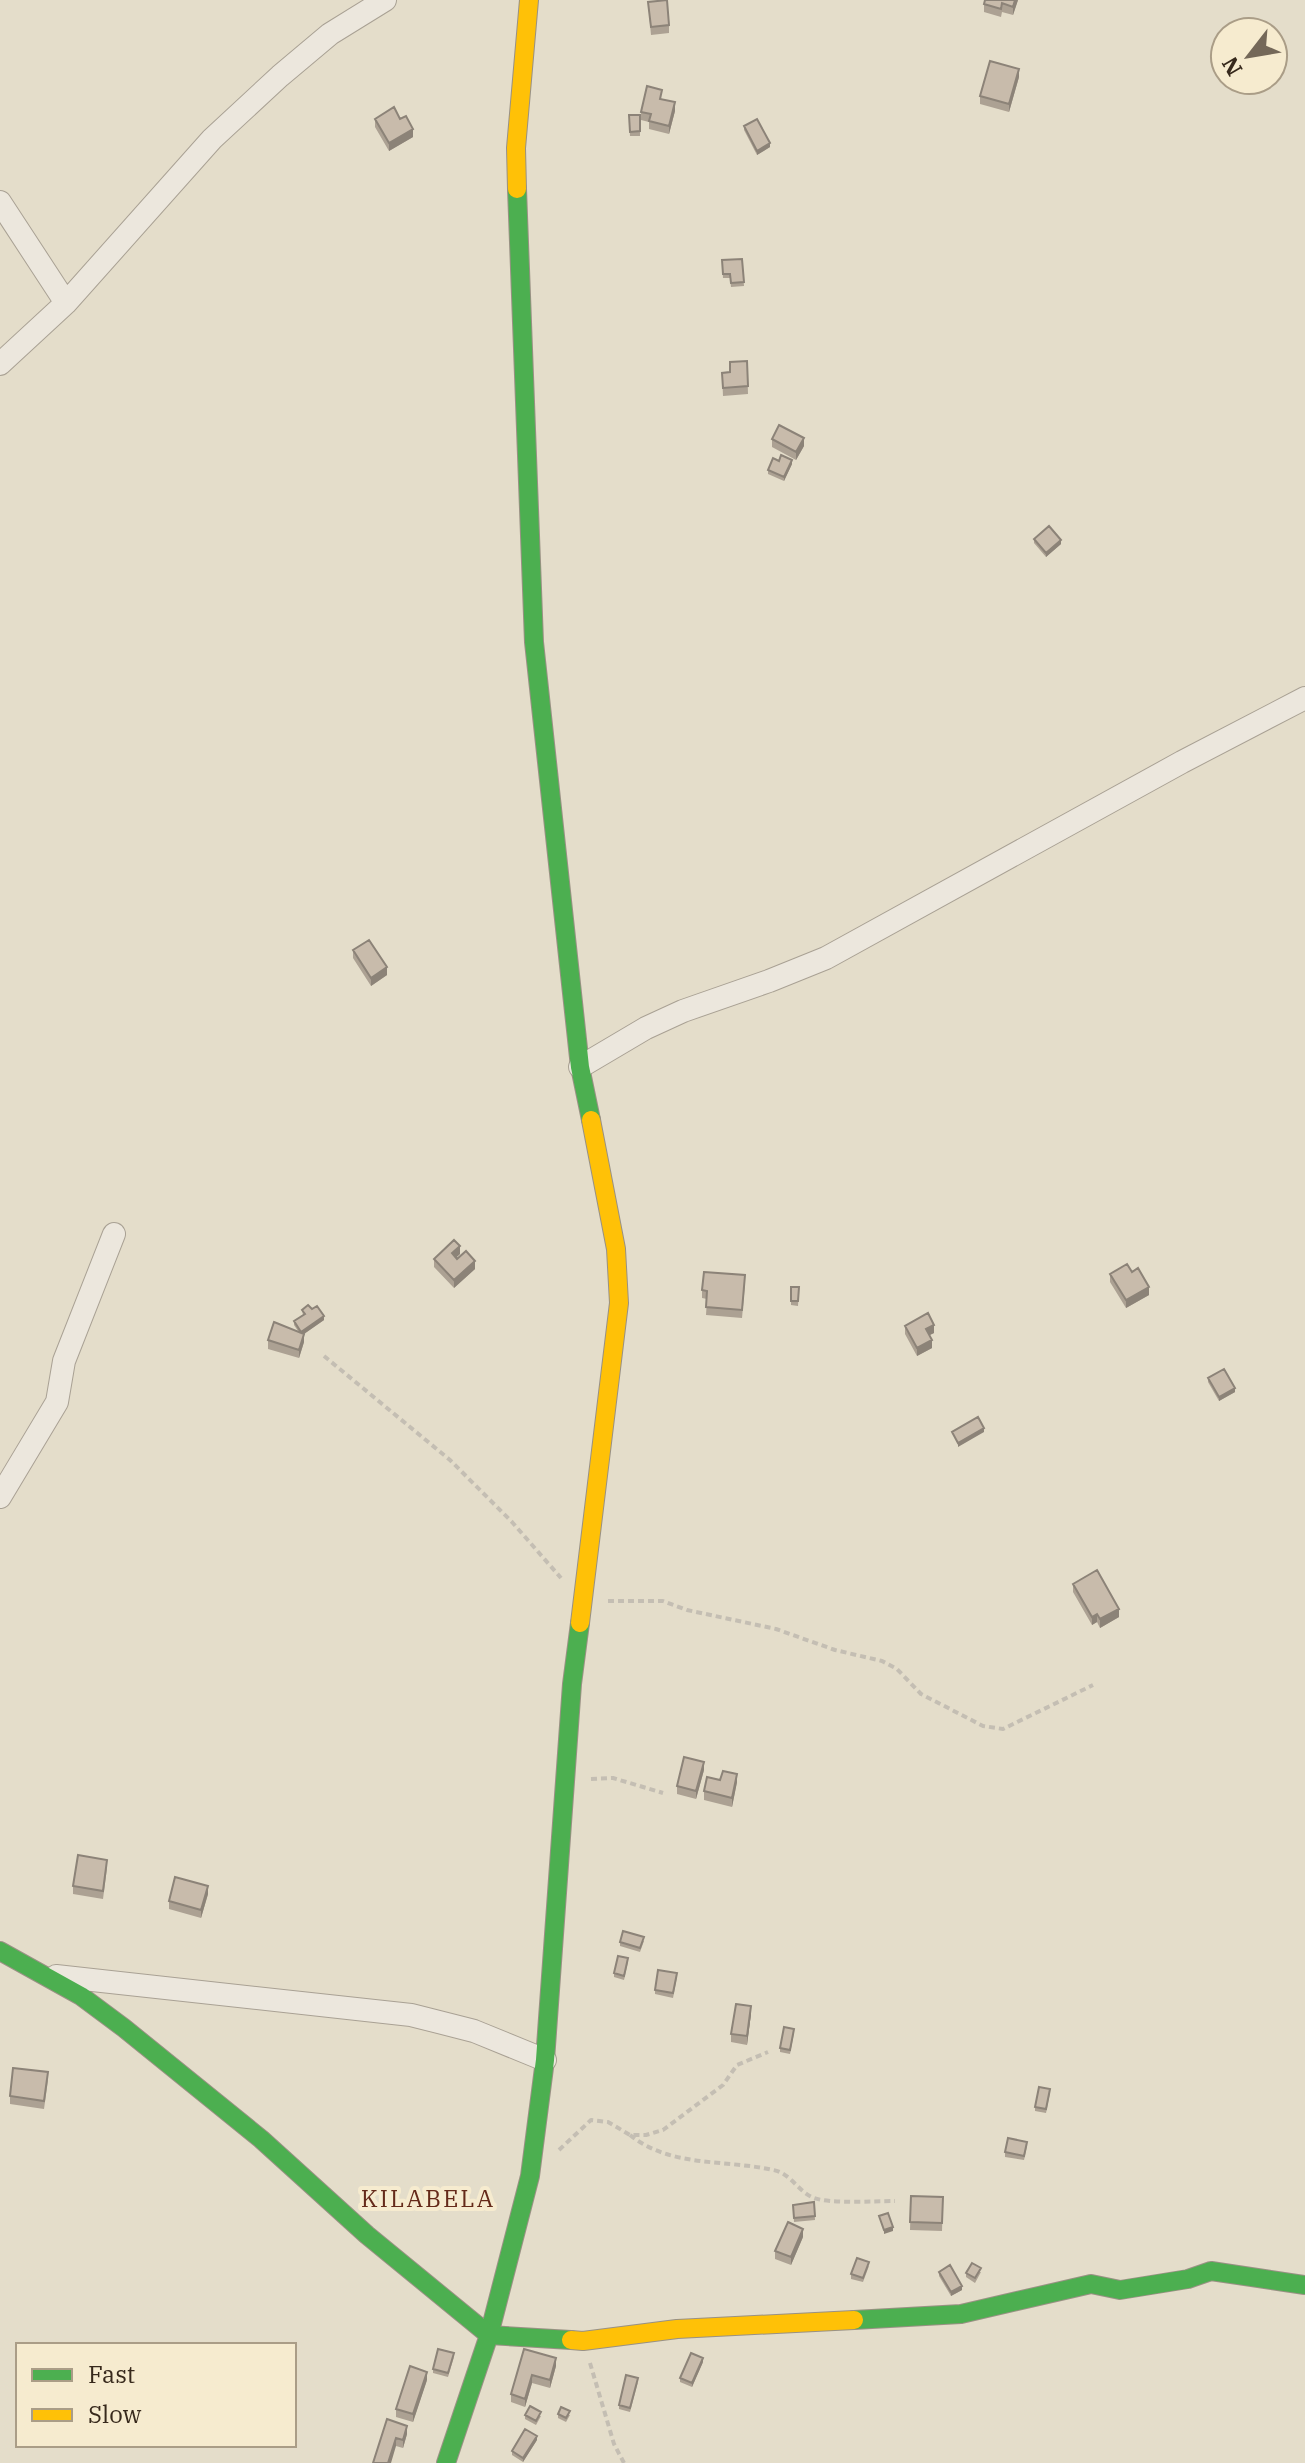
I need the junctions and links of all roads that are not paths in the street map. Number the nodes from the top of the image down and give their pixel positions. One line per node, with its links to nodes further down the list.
1 (385, 0): 4 (street)
2 (529, 0): 7 (street)
3 (0, 202): 4 (street)
4 (66, 303): 5 (street)
5 (0, 364)
6 (1305, 698): 7 (street)
7 (580, 1067): 12 (street)
8 (114, 1234): 9 (street)
9 (0, 1497)
10 (0, 1951): 11 (street)
11 (43, 1975): 12 (street); 14 (street)
12 (545, 2060): 14 (street)
13 (1305, 2285): 14 (street)
14 (489, 2335): 15 (street)
15 (446, 2463)

